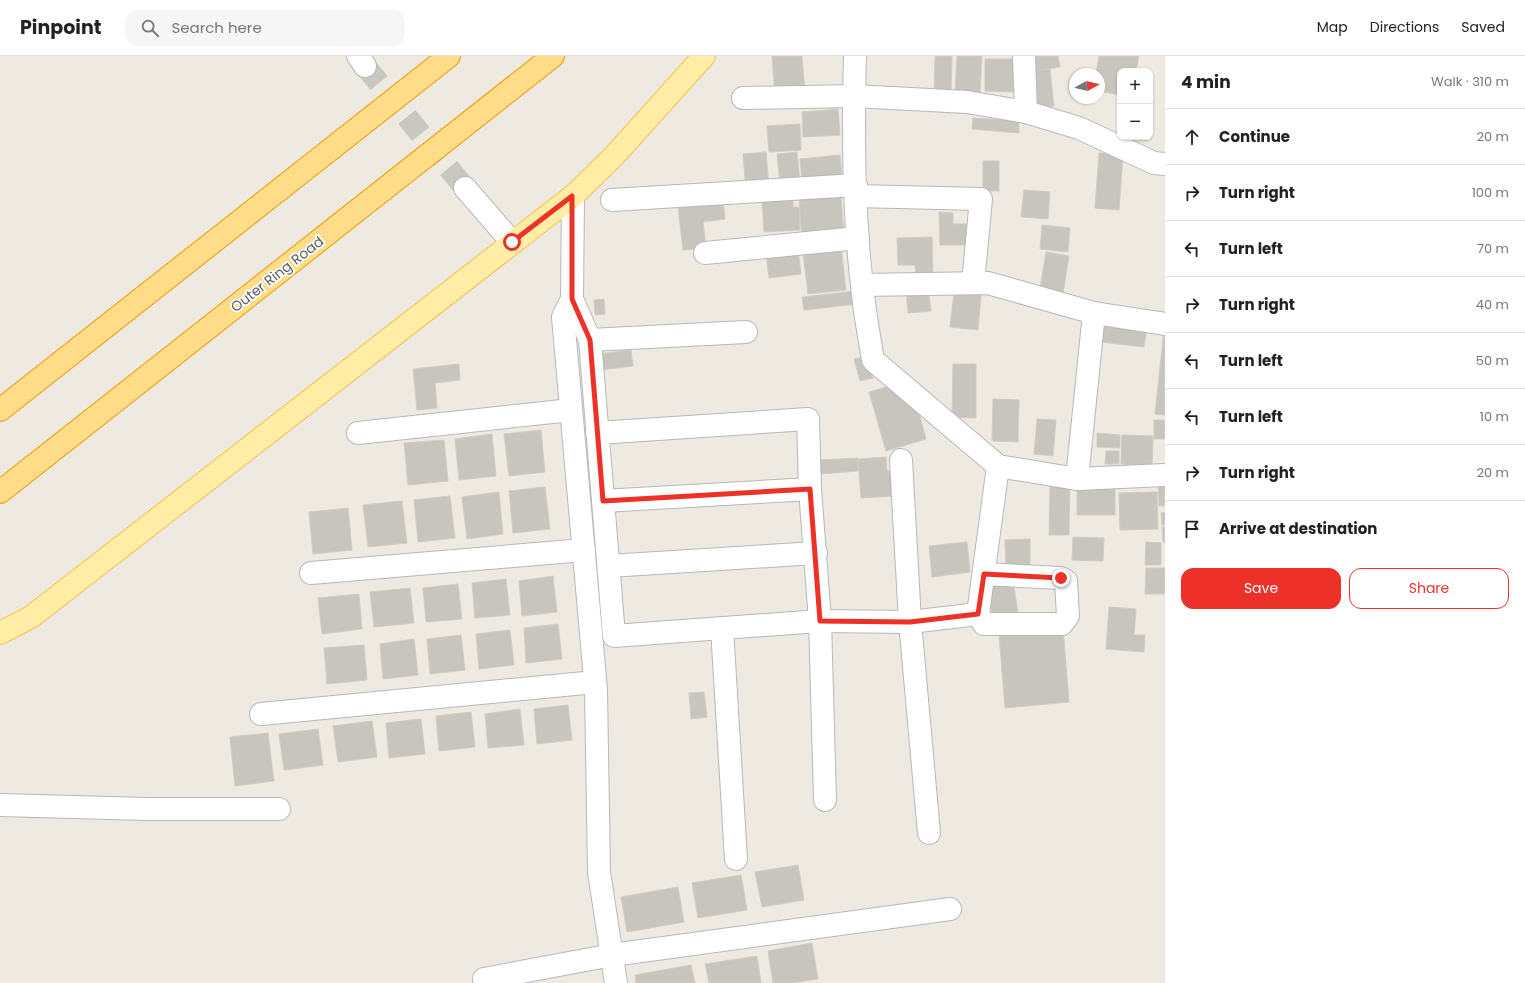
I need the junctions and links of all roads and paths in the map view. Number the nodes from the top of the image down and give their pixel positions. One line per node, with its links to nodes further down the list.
1 (449, 56): 24 (highway)
2 (553, 56): 33 (highway, Outer Ring Road)
3 (704, 56): 12 (main road)
4 (855, 56): 6 (street)
5 (1024, 56): 8 (street)
6 (854, 96): 7 (street); 8 (street); 11 (street)
7 (743, 98)
8 (1026, 112): 9 (street)
9 (1165, 164)
10 (465, 188): 15 (street)
11 (856, 190): 13 (street); 14 (street); 17 (street)
12 (572, 196): 15 (main road); 19 (street)
13 (612, 200)
14 (858, 238): 16 (street); 18 (street)
15 (512, 242): 44 (main road)
16 (705, 254)
17 (973, 283): 18 (street); 20 (street)
18 (862, 285): 29 (street)
19 (572, 299): 23 (street); 25 (street)
20 (1094, 313): 21 (street); 31 (street)
21 (1165, 324)
22 (746, 332): 23 (street)
23 (590, 340): 26 (street)
24 (0, 410)
25 (571, 410): 27 (street); 35 (street)
26 (597, 432): 32 (street); 34 (street)
27 (358, 433)
28 (901, 460): 42 (street)
29 (998, 466): 31 (street); 39 (street)
30 (1165, 476): 31 (street)
31 (1077, 479)
32 (810, 489): 34 (street); 36 (street)
33 (0, 492)
34 (603, 501): 37 (street)
35 (584, 550): 38 (street); 45 (street)
36 (816, 553): 37 (street); 41 (street)
37 (609, 566): 43 (street)
38 (311, 573)
39 (984, 574): 40 (street); 40 (street)
40 (978, 614): 42 (street)
41 (820, 621): 42 (street); 43 (street); 47 (street)
42 (910, 622): 50 (street)
43 (722, 628): 51 (street)
44 (0, 633)
45 (595, 682): 46 (street); 53 (street)
46 (261, 714)
47 (825, 800)
48 (0, 805): 49 (street)
49 (279, 809)
50 (929, 833)
51 (736, 859)
52 (950, 909): 53 (street)
53 (612, 955): 54 (street); 55 (street)
54 (484, 979)
55 (616, 983)

